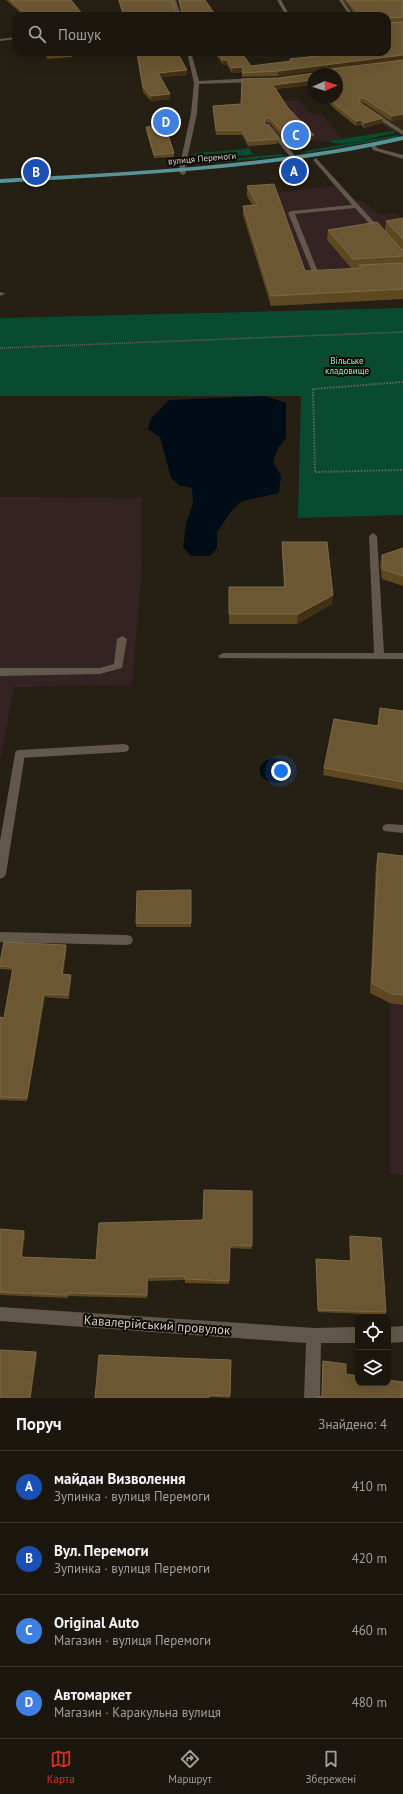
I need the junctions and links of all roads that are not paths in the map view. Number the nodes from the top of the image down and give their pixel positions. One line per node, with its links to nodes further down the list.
1 (174, 0): 4 (street)
2 (279, 0): 5 (street)
3 (340, 0): 6 (street)
4 (178, 12)
5 (286, 12)
6 (349, 12)
7 (12, 38): 8 (street)
8 (0, 40)
9 (190, 56): 11 (street)
10 (264, 79): 11 (street)
11 (197, 83): 21 (street)
12 (367, 110): 14 (street)
13 (267, 125): 19 (street)
14 (403, 133)
15 (403, 138): 17 (main road, вулиця Перемоги)
16 (403, 143): 17 (main road, вулиця Перемоги)
17 (373, 147): 18 (street); 19 (main road, вулиця Перемоги); 20 (main road, вулиця Перемоги)
18 (403, 157)
19 (294, 158): 21 (main road, вулиця Перемоги)
20 (316, 160): 21 (main road, вулиця Перемоги); 24 (street)
21 (183, 171): 22 (main road, вулиця Перемоги); 23 (main road, вулиця Перемоги)
22 (0, 181)
23 (0, 185)
24 (357, 206): 25 (street); 26 (street)
25 (388, 240)
26 (332, 274)
27 (373, 536): 30 (street)
28 (122, 639): 32 (street)
29 (223, 656): 30 (street)
30 (378, 656): 31 (street)
31 (403, 656)
32 (0, 672)
33 (124, 748): 36 (street)
34 (388, 828): 35 (street)
35 (403, 829)
36 (0, 874)
37 (0, 937): 38 (street)
38 (127, 940)
39 (0, 1314): 43 (street, Кавалерійський провулок)
40 (403, 1334): 42 (street)
41 (355, 1335): 43 (street, Кавалерійський провулок)
42 (391, 1335)
43 (314, 1336): 44 (street)
44 (312, 1398)

